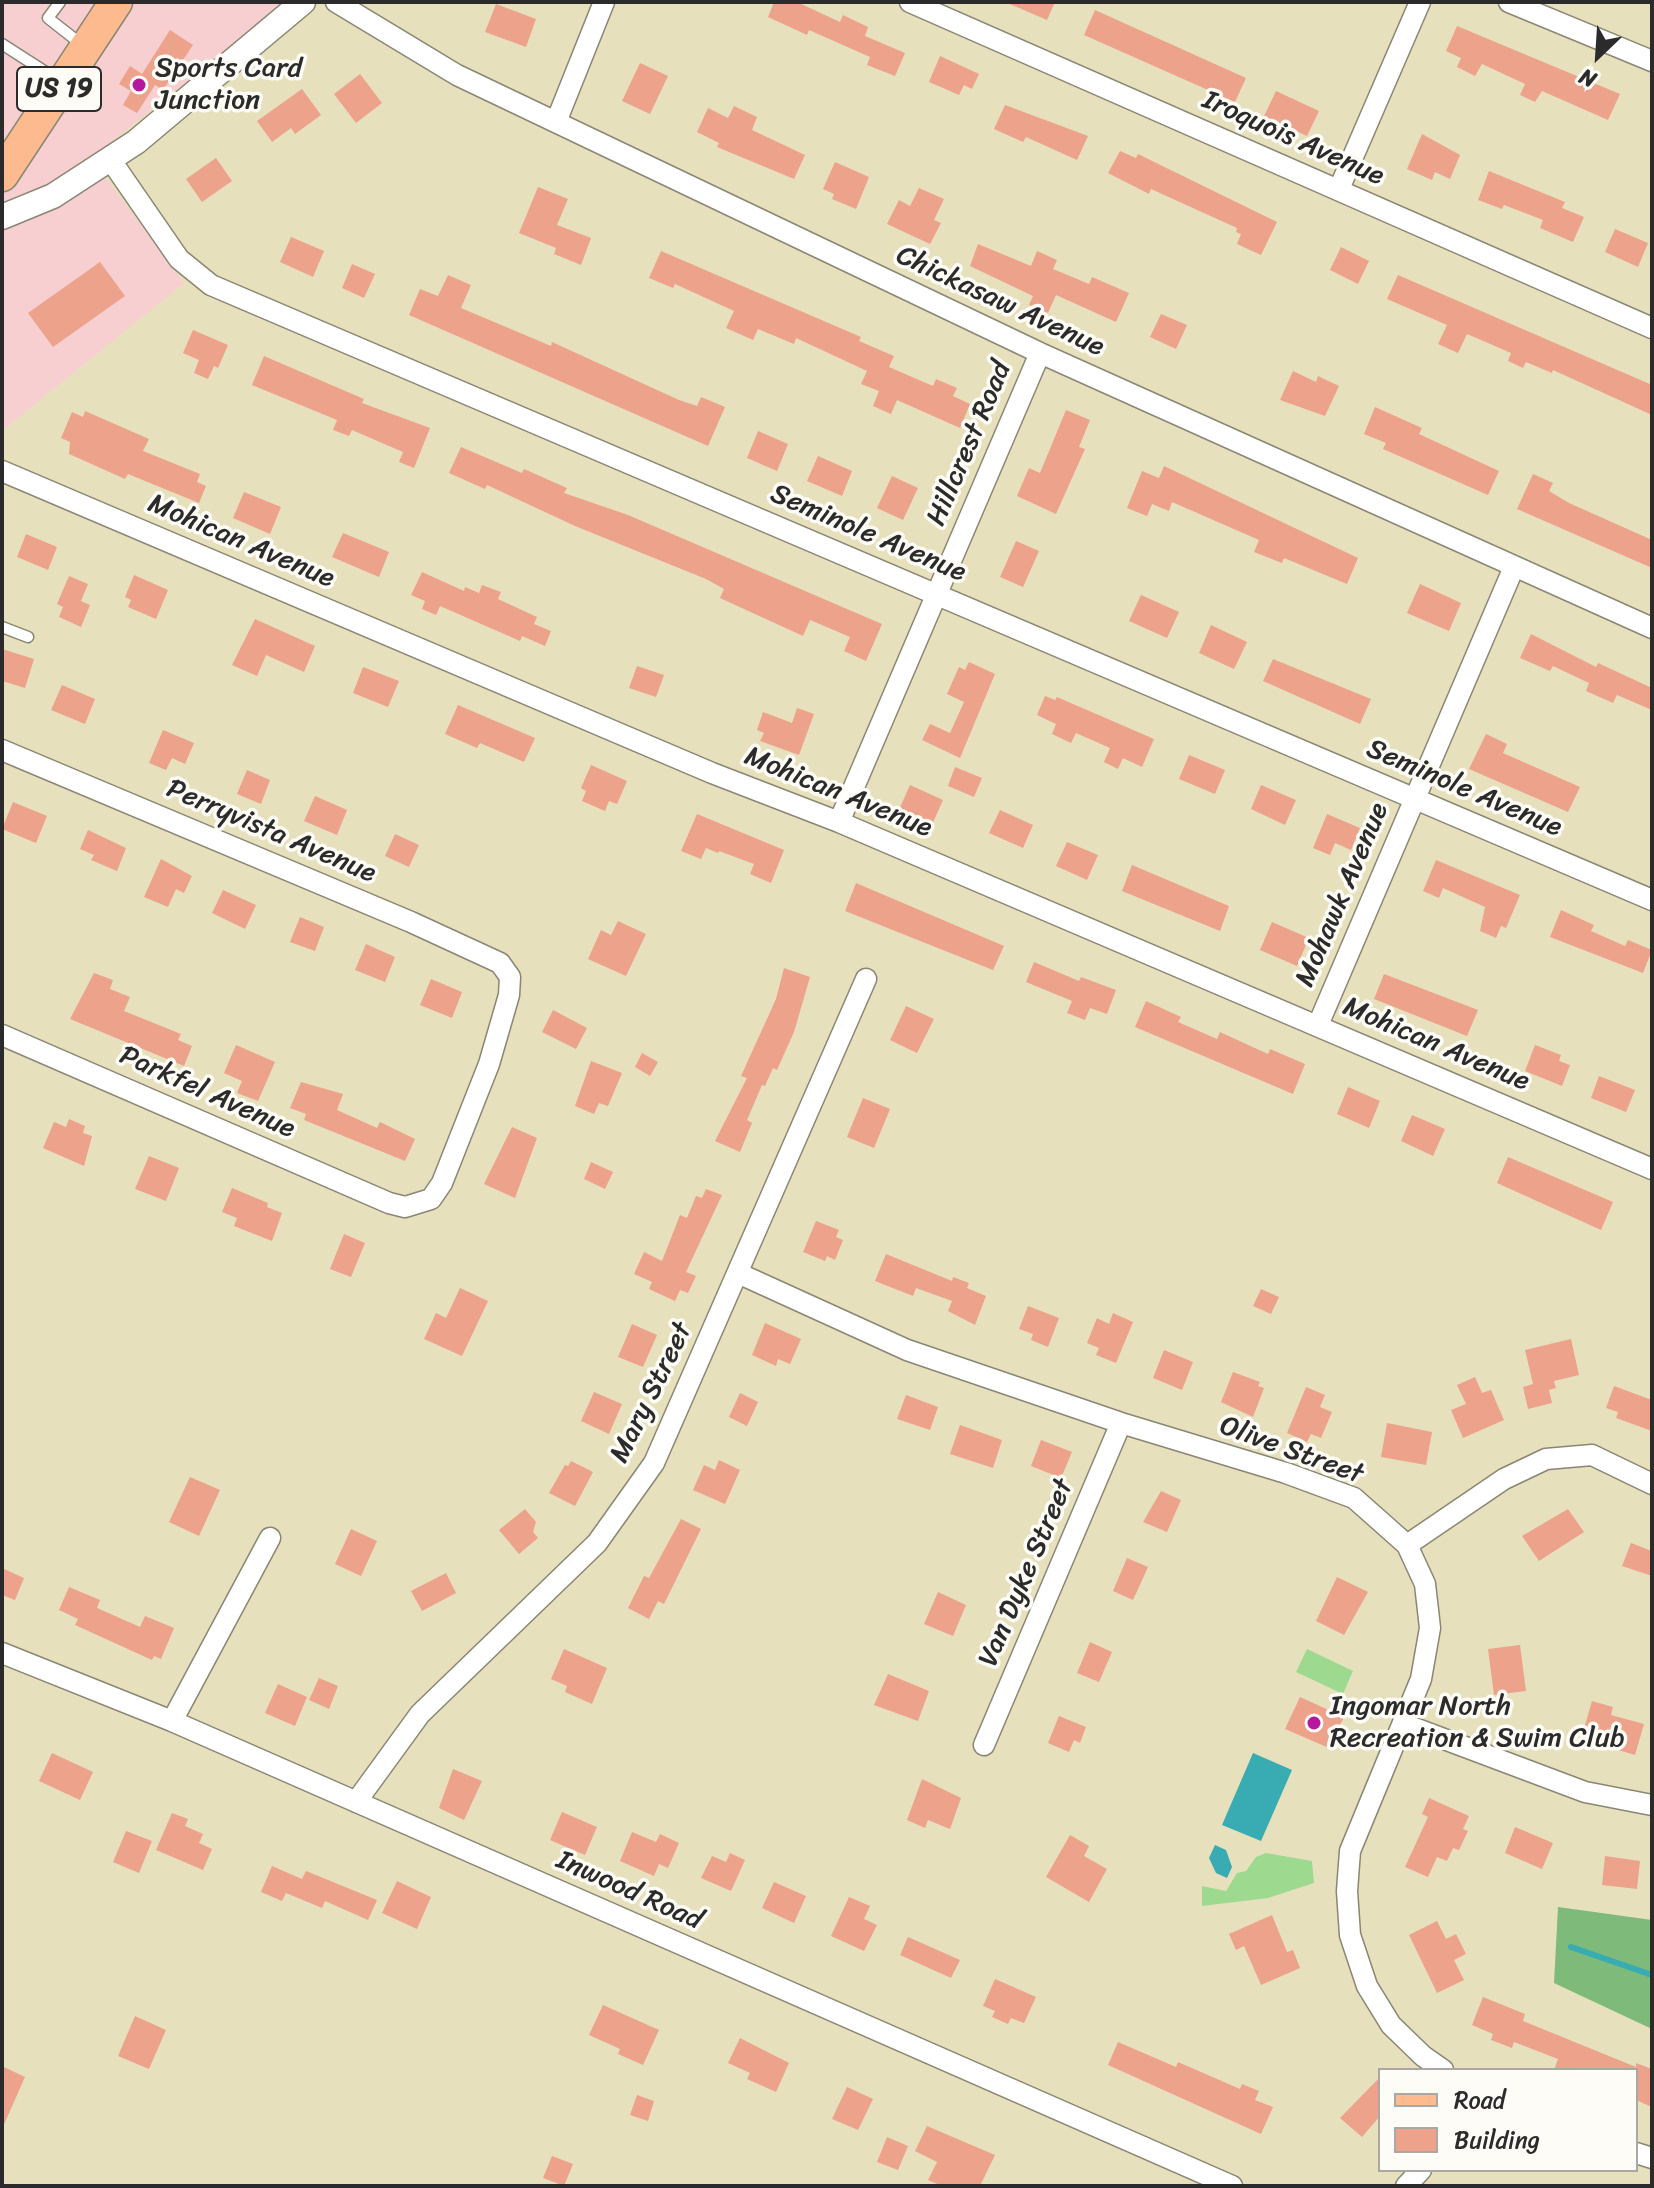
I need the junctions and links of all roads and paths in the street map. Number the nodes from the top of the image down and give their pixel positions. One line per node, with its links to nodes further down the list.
1 (60, 2): 10 (lane)
2 (116, 2): 10 (main road, US 19)
3 (303, 2): 14 (street)
4 (336, 2): 13 (street, Chickasaw Avenue)
5 (604, 2): 13 (street)
6 (910, 2): 16 (street, Iroquois Avenue)
7 (1420, 2): 16 (street)
8 (1509, 2): 11 (street)
9 (4, 48): 12 (lane)
10 (86, 48): 12 (main road, US 19)
11 (1652, 61)
12 (63, 83): 15 (main road, US 19)
13 (556, 122): 19 (street, Chickasaw Avenue)
14 (110, 159): 17 (street); 22 (street, Seminole Avenue)
15 (2, 175)
16 (1339, 189): 18 (street, Iroquois Avenue)
17 (2, 217)
18 (1652, 328)
19 (1040, 353): 21 (street, Chickasaw Avenue); 22 (street, Hillcrest Road)
20 (2, 471): 28 (street, Mohican Avenue)
21 (1514, 567): 24 (street, Chickasaw Avenue); 27 (street, Mohawk Avenue)
22 (937, 594): 27 (street, Seminole Avenue); 28 (street, Hillcrest Road)
23 (2, 627): 25 (lane)
24 (1652, 628)
25 (28, 637)
26 (2, 750): 34 (street, Perryvista Avenue)
27 (1415, 799): 29 (street, Seminole Avenue); 31 (street, Mohawk Avenue)
28 (839, 822): 31 (street, Mohican Avenue)
29 (1652, 900)
30 (866, 979): 35 (street, Mary Street)
31 (1318, 1025): 33 (street, Mohican Avenue)
32 (2, 1035): 34 (street, Parkfel Avenue)
33 (1652, 1169)
34 (389, 1203)
35 (740, 1274): 36 (street, Olive Street); 44 (street, Mary Street)
36 (1121, 1423): 39 (street, Olive Street); 43 (street, Van Dyke Street)
37 (1652, 1484): 39 (street)
38 (270, 1538): 41 (street)
39 (1407, 1545): 42 (street, Olive Street)
40 (2, 1653): 41 (street, Inwood Road)
41 (172, 1721): 44 (street, Inwood Road)
42 (1404, 1724): 45 (street); 46 (street, Olive Street)
43 (984, 1745)
44 (356, 1802): 47 (street, Inwood Road)
45 (1652, 1805)
46 (1440, 2068)
47 (1232, 2186)

